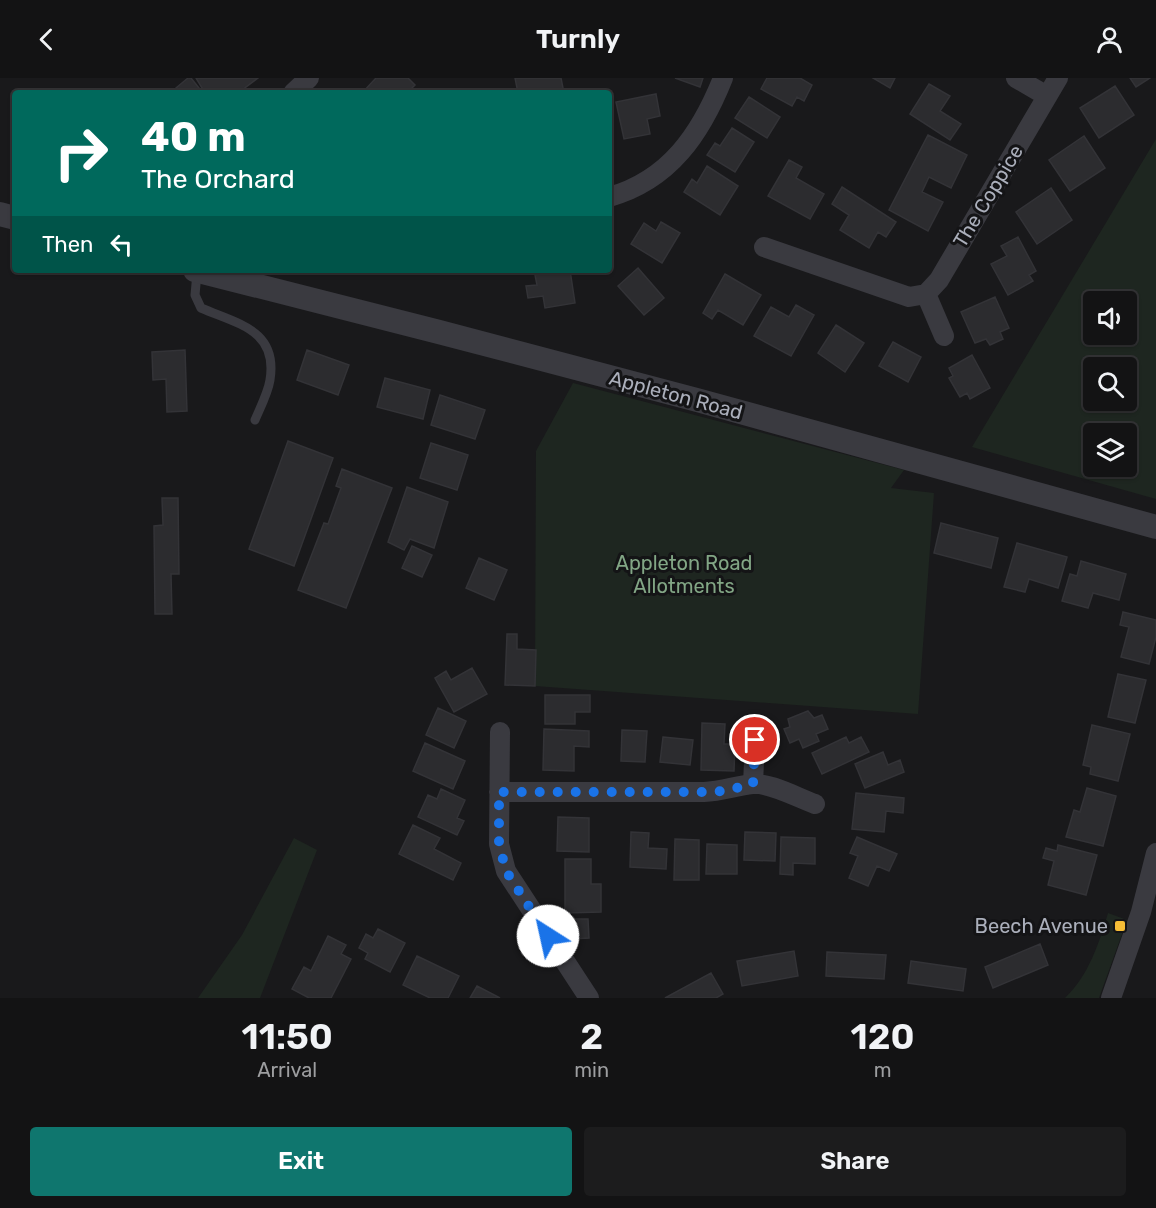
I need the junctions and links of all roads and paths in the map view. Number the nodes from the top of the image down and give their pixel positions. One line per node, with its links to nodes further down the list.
1 (309, 78): 5 (street)
2 (723, 78): 7 (street)
3 (1016, 78): 6 (street)
4 (1058, 78): 6 (street, The Coppice)
5 (296, 90)
6 (1047, 96): 11 (street, The Coppice)
7 (612, 195)
8 (764, 247): 11 (street)
9 (196, 273): 13 (lane)
10 (208, 273): 14 (street, Appleton Road)
11 (926, 294): 12 (street)
12 (944, 336)
13 (255, 420)
14 (1156, 527)
15 (500, 732): 18 (street)
16 (755, 740): 17 (street)
17 (753, 784): 18 (street); 19 (street)
18 (499, 792): 21 (street)
19 (815, 804)
20 (1156, 853): 22 (street)
21 (589, 998)
22 (1111, 998)

